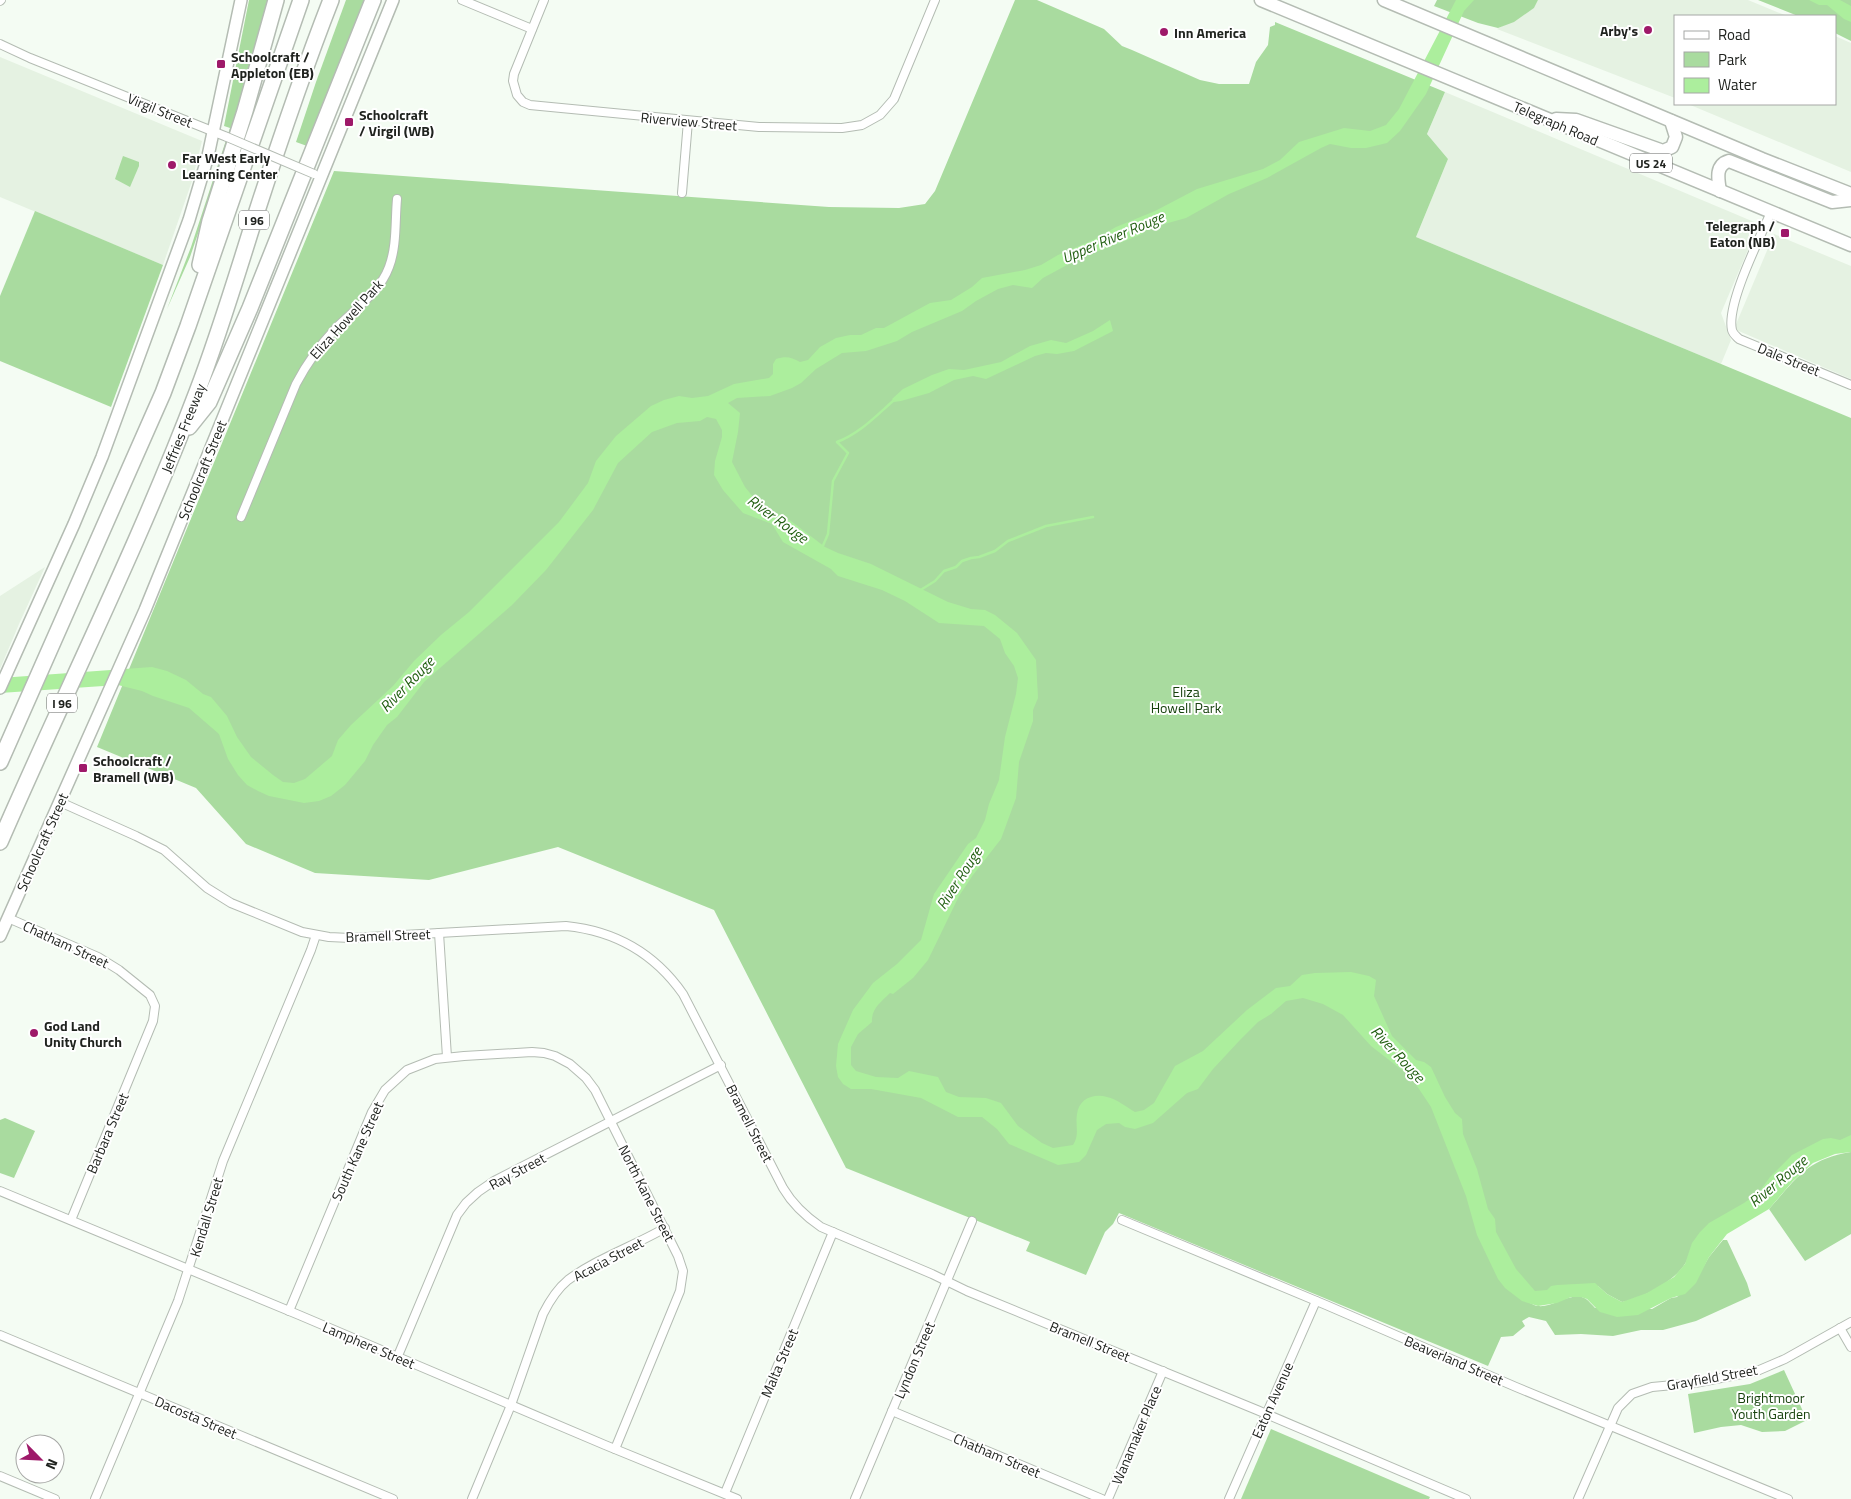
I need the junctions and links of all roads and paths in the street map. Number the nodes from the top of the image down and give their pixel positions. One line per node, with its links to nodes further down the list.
1 (276, 0): 26 (highway)
2 (301, 0): 26 (highway, I 96)
3 (331, 0): 28 (highway, Jeffries Freeway / I 96)
4 (373, 0): 28 (highway)
5 (393, 0): 18 (main road, Schoolcraft Street)
6 (462, 0): 12 (street)
7 (544, 0): 12 (street)
8 (935, 0): 15 (street, Riverview Street)
9 (1261, 0): 14 (main road, Telegraph Road / US 24)
10 (1384, 0): 16 (main road)
11 (238, 1): 17 (main road)
12 (532, 29): 15 (street, Riverview Street)
13 (0, 44): 17 (street, Virgil Street)
14 (1546, 119): 16 (main road); 19 (main road, Telegraph Road / US 24)
15 (688, 121): 20 (street)
16 (1672, 121): 21 (main road)
17 (214, 132): 18 (street, Virgil Street, bridge); 30 (main road)
18 (317, 176): 32 (main road, Schoolcraft Street)
19 (1720, 191): 23 (main road); 24 (main road, Telegraph Road / US 24)
20 (682, 193)
21 (1851, 194)
22 (398, 199): 29 (street, Eliza Howell Park)
23 (1851, 200)
24 (1771, 212): 25 (main road, Telegraph Road / US 24); 27 (street, Dale Street)
25 (1851, 245)
26 (188, 326): 31 (highway, I 96)
27 (1851, 384)
28 (179, 440): 33 (highway, Jeffries Freeway / I 96)
29 (241, 517)
30 (0, 688)
31 (0, 762)
32 (60, 802): 34 (main road, Schoolcraft Street); 36 (street, Bramell Street)
33 (0, 842)
34 (8, 918): 37 (main road, Schoolcraft Street); 38 (street, Chatham Street)
35 (439, 933): 36 (street, Bramell Street); 39 (street); 40 (street, Bramell Street)
36 (316, 935): 48 (street, Kendall Street)
37 (0, 936)
38 (143, 1045): 43 (street, Barbara Street)
39 (447, 1057): 41 (street, North Kane Street); 51 (street, South Kane Street)
40 (721, 1066): 41 (street, Ray Street); 47 (street, Bramell Street)
41 (611, 1122): 46 (street, North Kane Street); 56 (street, Ray Street)
42 (0, 1191): 43 (street, Lamphere Street)
43 (71, 1220): 48 (street, Lamphere Street)
44 (1122, 1220): 50 (street, Beaverland Street)
45 (972, 1221): 49 (street, Lyndon Street)
46 (665, 1228): 59 (street, Acacia Street); 63 (street, North Kane Street)
47 (833, 1232): 49 (street, Bramell Street); 65 (street, Malta Street)
48 (189, 1269): 51 (street, Lamphere Street); 58 (street, Kendall Street)
49 (946, 1282): 57 (street, Bramell Street); 60 (street, Lyndon Street)
50 (1316, 1301): 61 (street, Eaton Avenue); 62 (street, Beaverland Street)
51 (289, 1311): 56 (street, Lamphere Street)
52 (1851, 1322): 53 (street, Grayfield Street)
53 (1840, 1328): 55 (street); 62 (street, Grayfield Street)
54 (0, 1334): 58 (street, Dacosta Street)
55 (1851, 1347)
56 (397, 1358): 59 (street, Lamphere Street)
57 (1163, 1371): 61 (street, Bramell Street); 73 (street, Wanamaker Place)
58 (139, 1393): 67 (street, Kendall Street); 68 (street, Dacosta Street)
59 (511, 1406): 63 (street, Lamphere Street); 69 (street, Acacia Street)
60 (892, 1411): 71 (street, Lyndon Street); 72 (street, Chatham Street)
61 (1266, 1414): 74 (street, Eaton Avenue); 75 (street, Bramell Street)
62 (1611, 1426): 76 (street, Grayfield Street); 77 (street, Beaverland Street)
63 (615, 1450): 65 (street, Lamphere Street)
64 (0, 1476): 66 (street)
65 (725, 1493): 70 (street, Lamphere Street)
66 (55, 1499)
67 (94, 1499)
68 (393, 1499)
69 (472, 1499)
70 (737, 1499)
71 (855, 1499)
72 (1102, 1499)
73 (1108, 1499)
74 (1229, 1499)
75 (1466, 1499)
76 (1578, 1499)
77 (1788, 1499)

